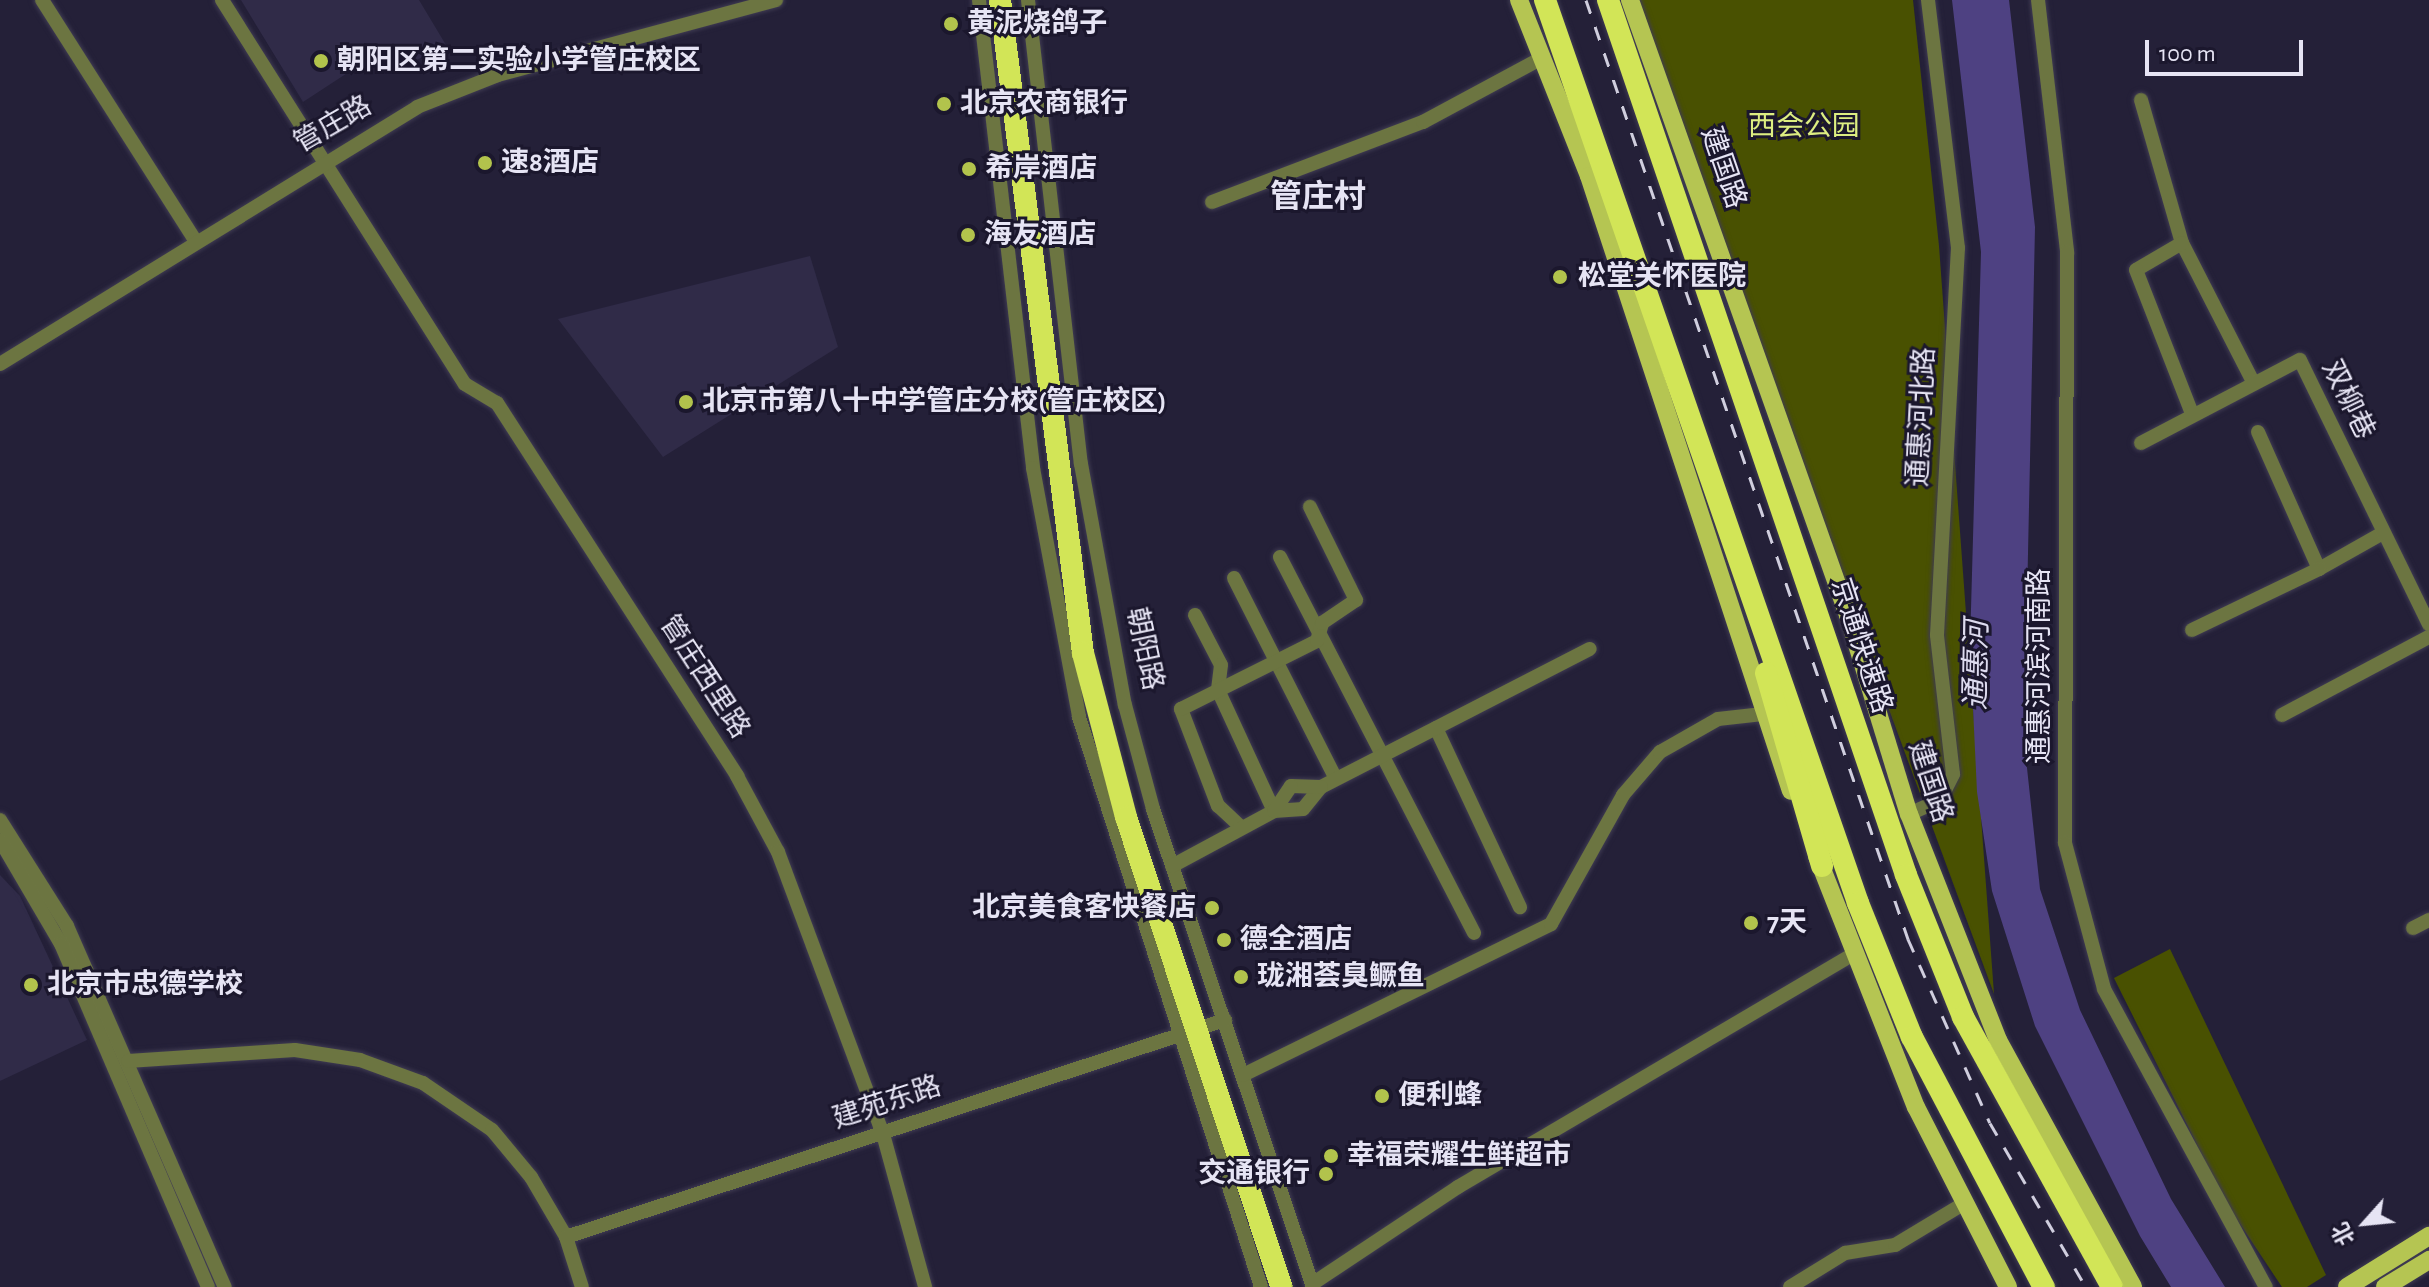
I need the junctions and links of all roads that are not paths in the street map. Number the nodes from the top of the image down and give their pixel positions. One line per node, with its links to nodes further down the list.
1 (42, 0): 18 (street)
2 (222, 0): 16 (street, 管庄西里路)
3 (776, 0): 16 (street, 管庄路)
4 (979, 0): 57 (street, 朝阳路)
5 (1000, 0): 57 (highway, 朝阳路)
6 (1013, 0): 57 (highway, 朝阳路)
7 (1028, 0): 50 (street, 朝阳路)
8 (1519, 0): 14 (main road)
9 (1545, 0): 26 (highway)
10 (1608, 0): 75 (highway, 京通快速路)
11 (1630, 0): 46 (main road, 建国路)
12 (1928, 0): 46 (street, 通惠河北路)
13 (2038, 0): 77 (street, 通惠河滨河南路)
14 (1542, 58): 17 (street); 39 (main road)
15 (2141, 100): 19 (street)
16 (322, 160): 18 (street, 管庄路); 60 (street, 管庄西里路)
17 (1212, 202)
18 (194, 239): 20 (street, 管庄路)
19 (2182, 243): 21 (street); 22 (street)
20 (0, 364)
21 (2253, 382): 22 (street, 双柳巷); 27 (street, 双柳巷)
22 (2192, 414): 24 (street, 双柳巷)
23 (2258, 432): 29 (street)
24 (2141, 443)
25 (1310, 507): 34 (street)
26 (1731, 524): 51 (highway); 74 (highway)
27 (2383, 533): 29 (street); 32 (street, 双柳巷)
28 (1280, 557): 34 (street)
29 (2319, 569): 33 (street)
30 (1234, 578): 37 (street)
31 (1195, 615): 38 (street)
32 (2429, 624)
33 (2192, 630)
34 (1318, 636): 37 (street); 42 (street)
35 (2429, 637): 40 (street)
36 (1590, 649): 41 (street)
37 (1276, 661): 38 (street); 43 (street)
38 (1218, 690): 45 (street); 48 (street)
39 (1763, 714): 51 (main road); 59 (street)
40 (2282, 715)
41 (1436, 728): 42 (street); 52 (street)
42 (1386, 754): 43 (street); 55 (street)
43 (1336, 779): 44 (street)
44 (1321, 787): 45 (street); 45 (street)
45 (1274, 811): 48 (street)
46 (1909, 814): 76 (main road, 建国路)
47 (0, 820): 58 (street)
48 (1242, 828): 50 (street)
49 (0, 840): 66 (street)
50 (1172, 866): 57 (street, 朝阳路)
51 (1822, 866): 56 (main road)
52 (1520, 907)
53 (2429, 920): 54 (street)
54 (2413, 928)
55 (1474, 933)
56 (1852, 955): 61 (main road); 65 (street)
57 (1202, 1027): 59 (street, 朝阳路); 60 (street, 建苑东路); 65 (highway, 朝阳路); 70 (street, 朝阳路); 71 (highway, 朝阳路)
58 (128, 1061): 63 (street); 67 (street)
59 (1243, 1075): 65 (street, 朝阳路)
60 (882, 1131): 63 (street, 建苑东路); 69 (street, 管庄西里路)
61 (1963, 1204): 72 (street); 73 (main road)
62 (2429, 1236): 78 (main road)
63 (566, 1237): 68 (street)
64 (2429, 1260): 79 (main road)
65 (1306, 1286)
66 (208, 1287)
67 (225, 1287)
68 (582, 1287)
69 (925, 1287)
70 (1261, 1287)
71 (1281, 1287)
72 (1790, 1287)
73 (2008, 1287)
74 (2044, 1287)
75 (2112, 1287)
76 (2133, 1287)
77 (2266, 1287)
78 (2347, 1287)
79 (2385, 1287)

